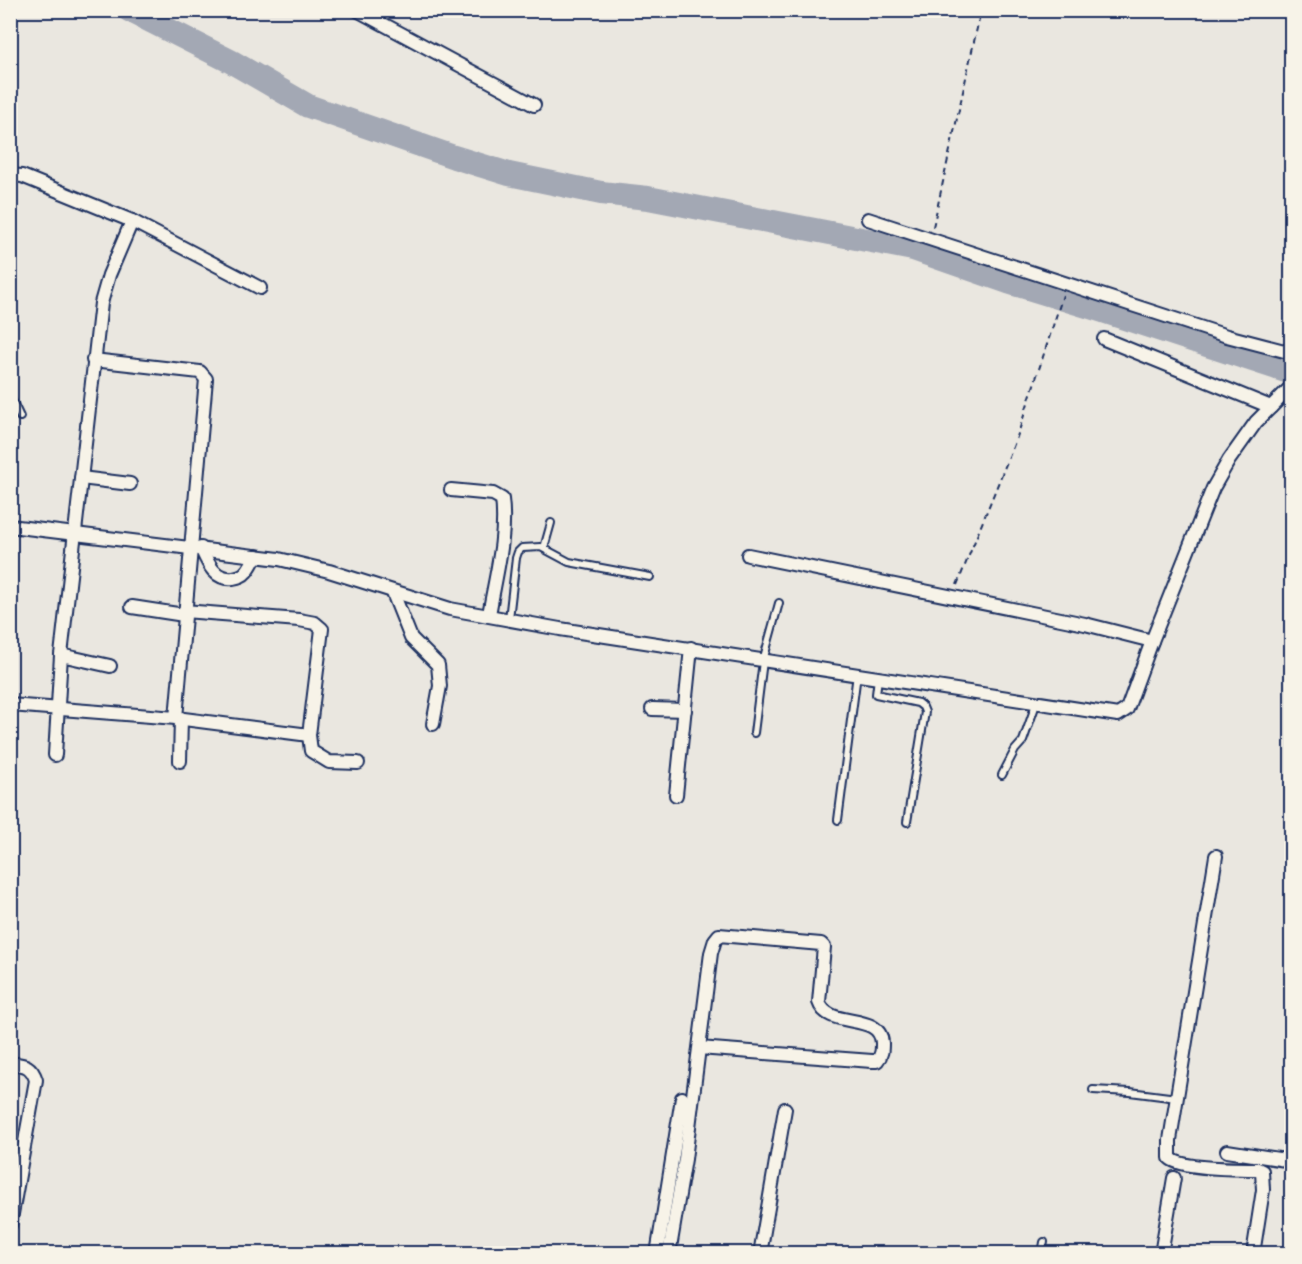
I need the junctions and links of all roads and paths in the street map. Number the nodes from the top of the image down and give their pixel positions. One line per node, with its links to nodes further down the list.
1 (357, 10): 3 (street)
2 (981, 10): 7 (path)
3 (534, 105)
4 (11, 177): 6 (street)
5 (868, 219): 7 (street)
6 (132, 221): 8 (street); 12 (street)
7 (930, 239): 11 (street)
8 (260, 288)
9 (1065, 288): 28 (path)
10 (1104, 339): 15 (street)
11 (1291, 352)
12 (93, 360): 17 (street); 23 (street)
13 (1288, 389): 15 (street)
14 (10, 396): 16 (lane)
15 (1271, 407): 35 (street)
16 (20, 417)
17 (81, 478): 18 (street); 22 (street)
18 (130, 484)
19 (451, 490): 33 (street)
20 (551, 523): 24 (lane)
21 (10, 525): 22 (street)
22 (75, 532): 23 (street); 37 (street)
23 (196, 547): 26 (street); 26 (street); 32 (street)
24 (544, 548): 27 (lane); 34 (lane)
25 (748, 555): 35 (street)
26 (256, 556): 29 (street)
27 (650, 577)
28 (956, 586)
29 (393, 593): 33 (street); 48 (street)
30 (779, 603): 38 (lane)
31 (132, 607): 32 (street)
32 (184, 613): 47 (street); 50 (street)
33 (489, 615): 34 (street)
34 (509, 619): 36 (street)
35 (1152, 640): 42 (street)
36 (692, 648): 38 (street); 46 (street)
37 (61, 655): 39 (street); 44 (street)
38 (763, 661): 40 (street); 49 (lane)
39 (110, 666)
40 (857, 674): 41 (street); 56 (lane)
41 (878, 677): 42 (street); 57 (lane)
42 (1036, 704): 54 (lane)
43 (10, 705): 44 (street)
44 (58, 709): 47 (street); 51 (street)
45 (652, 709): 46 (street)
46 (685, 710): 55 (street)
47 (178, 718): 50 (street); 52 (street)
48 (433, 724)
49 (754, 733)
50 (309, 735): 53 (street)
51 (56, 755)
52 (180, 761)
53 (358, 763)
54 (1002, 775)
55 (676, 795)
56 (838, 820)
57 (907, 822)
58 (1216, 856): 63 (street)
59 (699, 1048): 59 (street); 71 (street)
60 (10, 1063): 68 (street)
61 (1093, 1090): 63 (lane)
62 (682, 1098): 70 (street)
63 (1177, 1098): 75 (street)
64 (785, 1109): 72 (street)
65 (1227, 1151): 66 (street)
66 (1292, 1161)
67 (1174, 1178): 74 (street)
68 (10, 1225)
69 (1044, 1242): 73 (lane)
70 (657, 1254)
71 (669, 1254)
72 (760, 1254)
73 (1042, 1254)
74 (1161, 1254)
75 (1253, 1254)

